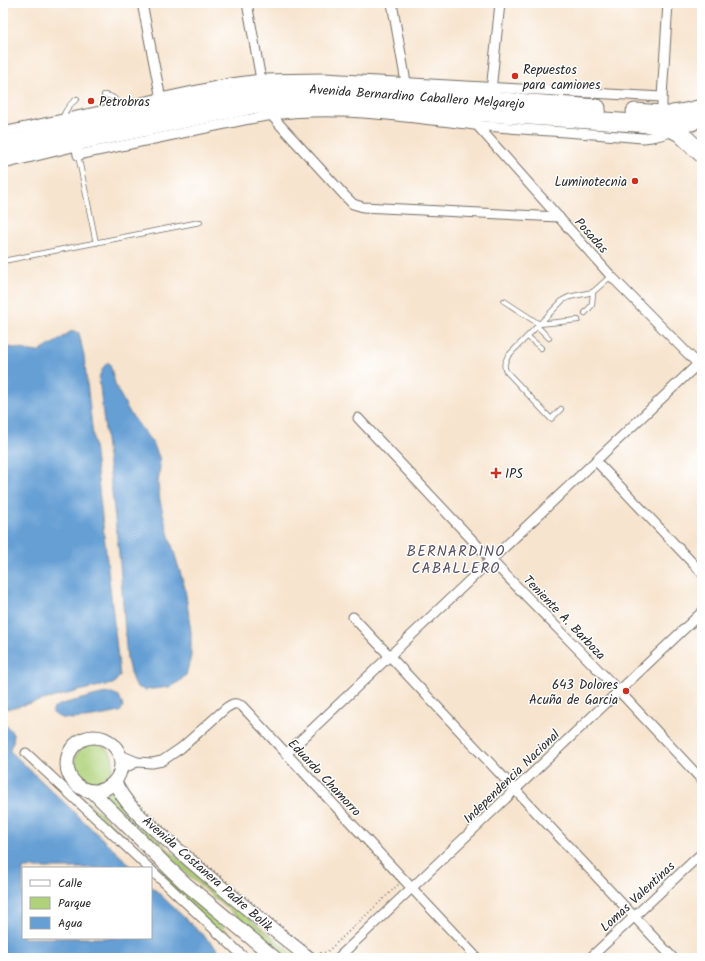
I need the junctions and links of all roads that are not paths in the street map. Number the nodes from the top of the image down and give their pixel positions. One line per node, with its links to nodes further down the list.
1 (142, 3): 12 (street)
2 (247, 3): 8 (street)
3 (392, 3): 11 (street)
4 (500, 3): 6 (street)
5 (668, 3): 9 (street)
6 (491, 93): 9 (street); 11 (highway, Avenida Bernardino Caballero Melgarejo); 14 (highway, Avenida Bernardino Caballero Melgarejo)
7 (104, 94): 13 (lane)
8 (265, 97): 11 (highway, Avenida Bernardino Caballero Melgarejo); 11 (street); 12 (highway, Avenida Bernardino Caballero Melgarejo); 21 (highway, Avenida Bernardino Caballero Melgarejo); 23 (street)
9 (662, 97): 14 (street)
10 (77, 99): 17 (lane)
11 (408, 100): 16 (highway, Avenida Bernardino Caballero Melgarejo)
12 (162, 104): 13 (highway, Avenida Bernardino Caballero Melgarejo)
13 (122, 112): 17 (street); 20 (highway, Avenida Bernardino Caballero Melgarejo)
14 (662, 114): 15 (highway, Avenida Bernardino Caballero Melgarejo)
15 (699, 117): 19 (highway, Avenida Bernardino Caballero Melgarejo)
16 (473, 118): 19 (highway, Avenida Bernardino Caballero Melgarejo); 23 (street, Posadas)
17 (62, 119): 18 (street)
18 (3, 132)
19 (692, 143)
20 (3, 145)
21 (77, 148): 22 (highway, Avenida Bernardino Caballero Melgarejo); 25 (lane)
22 (3, 160)
23 (559, 217): 27 (street, Posadas)
24 (200, 222): 25 (lane)
25 (96, 243): 26 (lane)
26 (3, 260)
27 (611, 276): 28 (lane); 36 (street, Posadas)
28 (593, 292): 30 (lane); 32 (lane)
29 (504, 301): 32 (lane)
30 (585, 313)
31 (578, 320): 32 (lane)
32 (538, 325): 33 (lane); 34 (lane)
33 (528, 337): 35 (lane); 37 (lane)
34 (549, 338)
35 (541, 348)
36 (700, 366): 39 (street)
37 (561, 409)
38 (358, 418): 40 (street, Teniente A. Barboza)
39 (596, 461): 40 (street); 41 (street)
40 (491, 560): 44 (street); 45 (street, Teniente A. Barboza)
41 (702, 572)
42 (702, 612): 45 (street, Independencia Nacional)
43 (353, 618): 44 (street)
44 (390, 656): 48 (street); 53 (street)
45 (619, 691): 51 (street, Teniente A. Barboza); 53 (street, Independencia Nacional)
46 (26, 754): 56 (street)
47 (118, 754): 49 (street, Eduardo Chamorro); 50 (street); 54 (street, Avenida Costanera Padre Bolik)
48 (286, 754): 49 (street, Eduardo Chamorro); 58 (street, Eduardo Chamorro)
49 (137, 762): 50 (street, Eduardo Chamorro)
50 (120, 770): 52 (street)
51 (702, 780)
52 (115, 782): 54 (street); 62 (street, Avenida Costanera Padre Bolik)
53 (515, 790): 58 (street, Independencia Nacional); 59 (street)
54 (92, 791): 61 (street, Avenida Costanera Padre Bolik)
55 (702, 852): 59 (street, Lomas Valentinas)
56 (148, 867)
57 (152, 871): 60 (street)
58 (411, 889): 63 (street, Independencia Nacional); 64 (street, Eduardo Chamorro)
59 (634, 916): 65 (street, Lomas Valentinas); 66 (street)
60 (245, 958)
61 (275, 958)
62 (309, 958)
63 (338, 958)
64 (477, 958)
65 (590, 958)
66 (673, 958)

